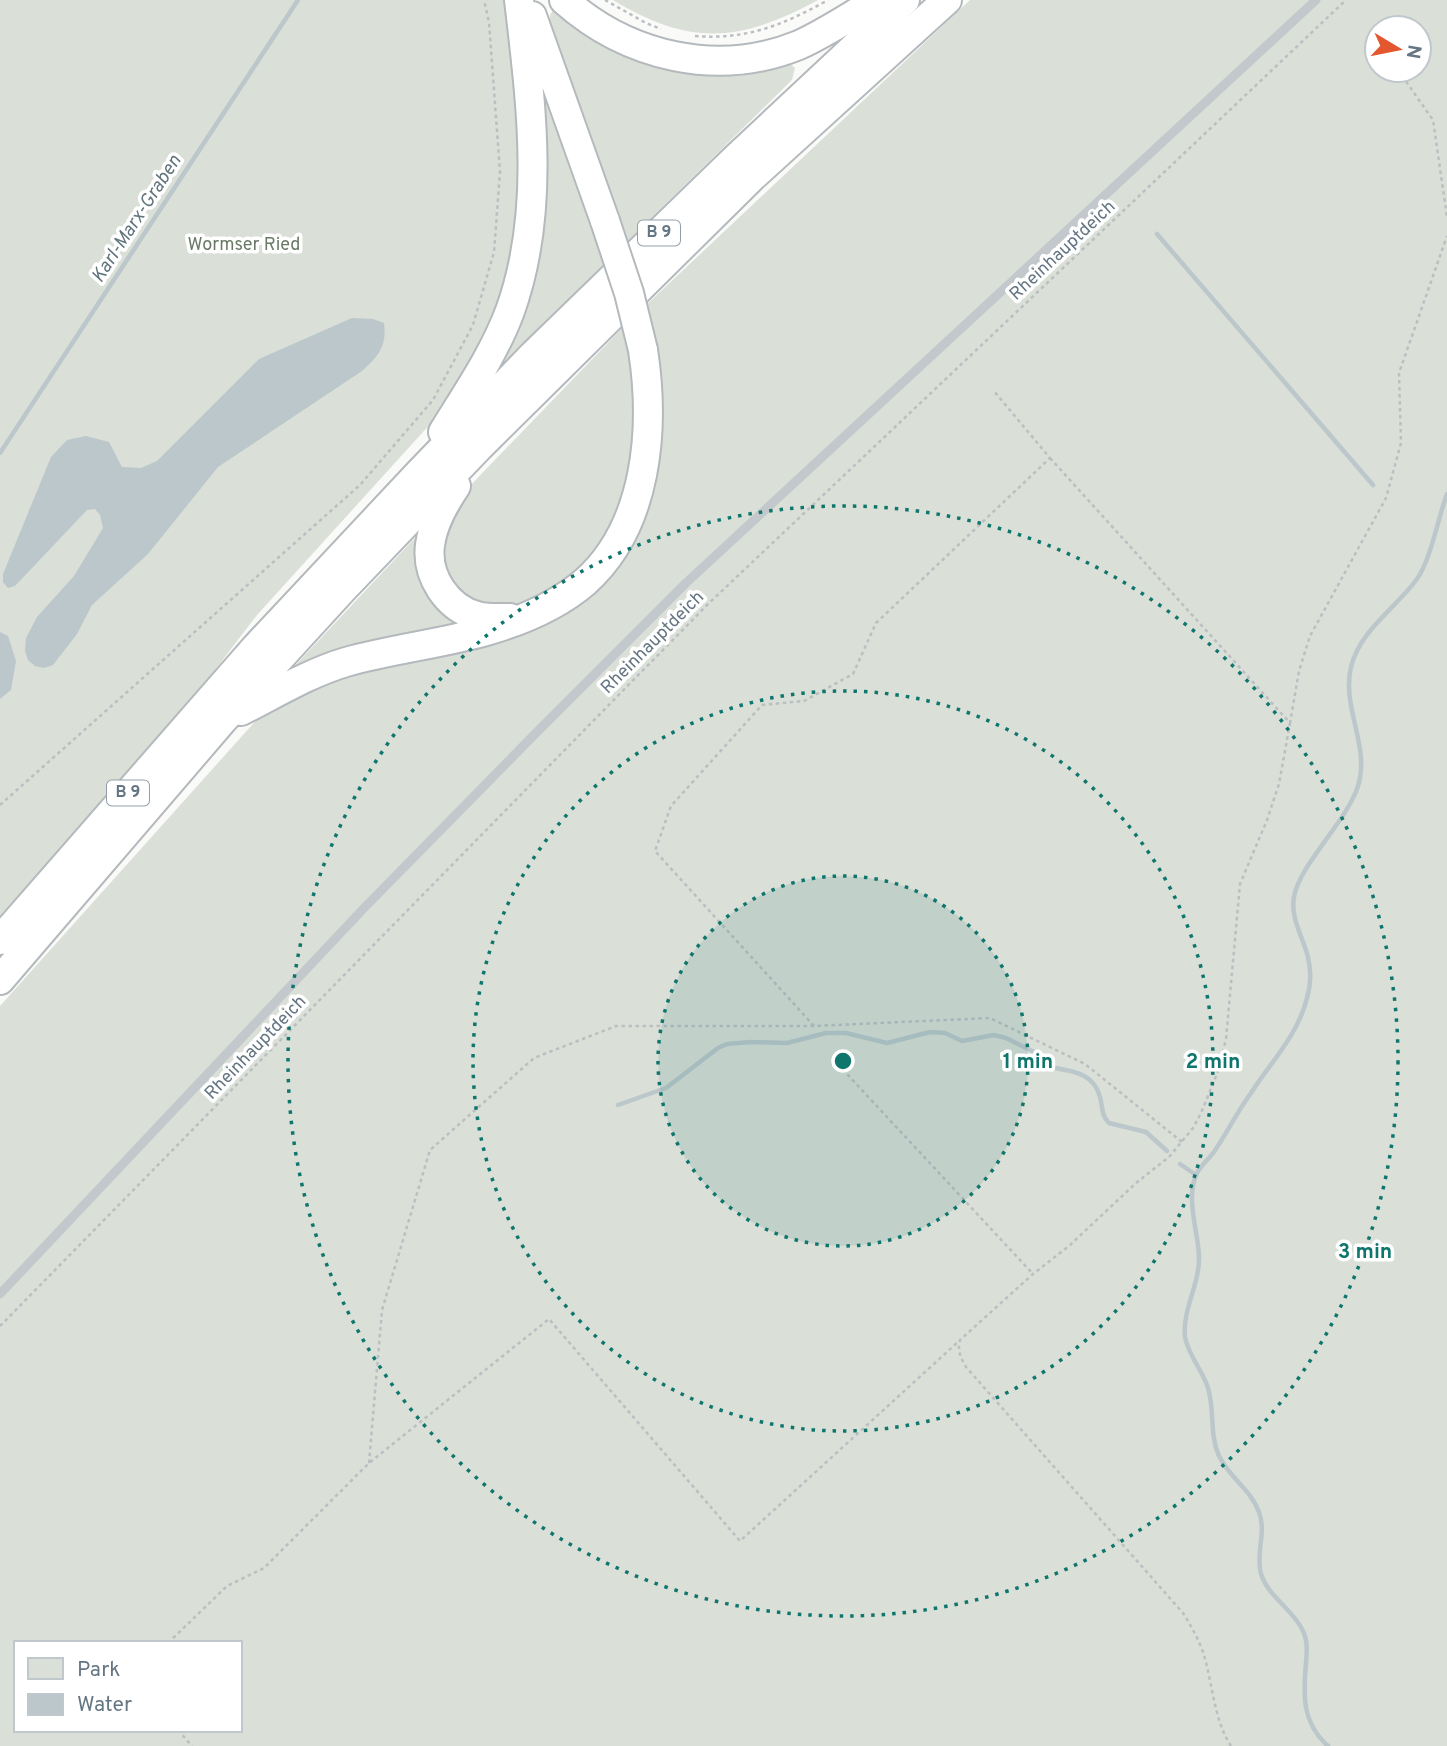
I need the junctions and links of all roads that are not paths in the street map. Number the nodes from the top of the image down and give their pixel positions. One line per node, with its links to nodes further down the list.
1 (519, 0): 9 (highway)
2 (527, 0): 10 (highway, bridge)
3 (564, 0): 4 (highway)
4 (878, 0)
5 (905, 0): 9 (highway, B 9)
6 (947, 0): 8 (highway, B 9)
7 (1316, 0): 14 (lane)
8 (480, 446): 10 (highway); 11 (highway, B 9)
9 (419, 473): 12 (highway, B 9)
10 (523, 617): 11 (highway)
11 (223, 720): 13 (highway, B 9)
12 (0, 940)
13 (0, 980)
14 (0, 1294)

